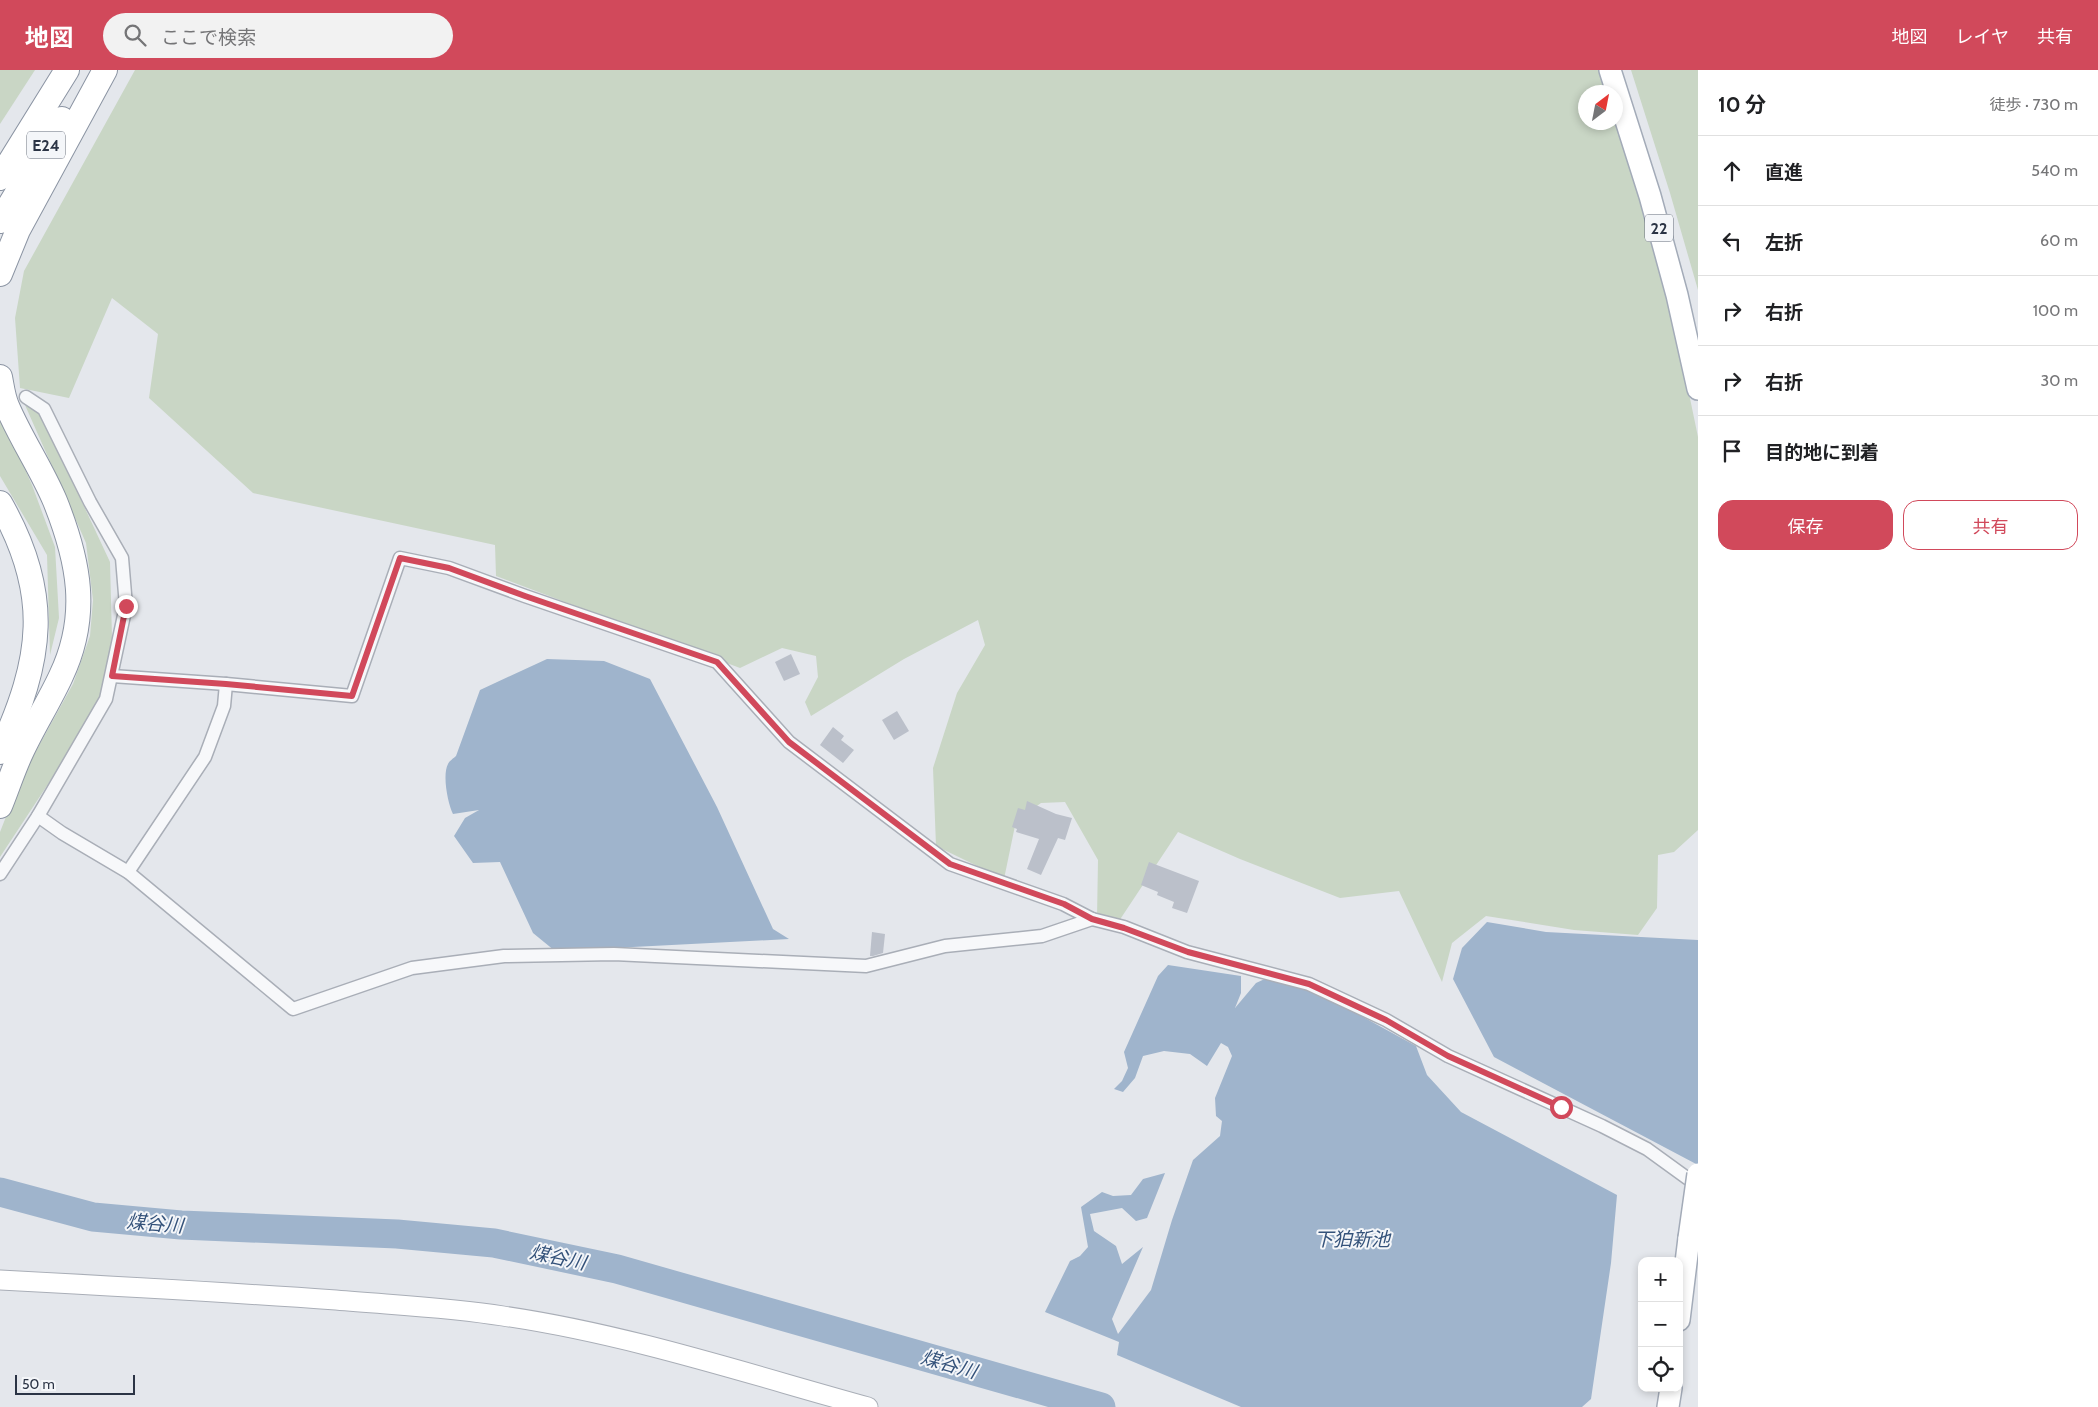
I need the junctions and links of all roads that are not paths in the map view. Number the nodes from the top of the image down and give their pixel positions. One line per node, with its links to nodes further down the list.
1 (56, 70): 6 (highway)
2 (67, 70): 7 (highway, E24)
3 (91, 70): 8 (highway, E24)
4 (105, 70): 9 (highway)
5 (1610, 70): 11 (main road, 22)
6 (0, 160)
7 (0, 178)
8 (0, 221)
9 (0, 274)
10 (0, 377): 18 (highway)
11 (1698, 389)
12 (26, 397): 15 (street)
13 (0, 503): 18 (highway)
14 (0, 531): 17 (highway)
15 (112, 676): 16 (street); 21 (street)
16 (226, 684): 22 (street); 24 (street)
17 (0, 715)
18 (10, 753): 19 (highway); 20 (highway)
19 (0, 791)
20 (0, 806)
21 (38, 816): 22 (street); 23 (street)
22 (128, 872): 24 (street)
23 (0, 874)
24 (1092, 919): 26 (street)
25 (1698, 1174): 28 (main road, bridge)
26 (1698, 1182)
27 (0, 1280): 30 (street)
28 (1681, 1302)
29 (1670, 1392): 31 (main road)
30 (868, 1407)
31 (1668, 1407)

